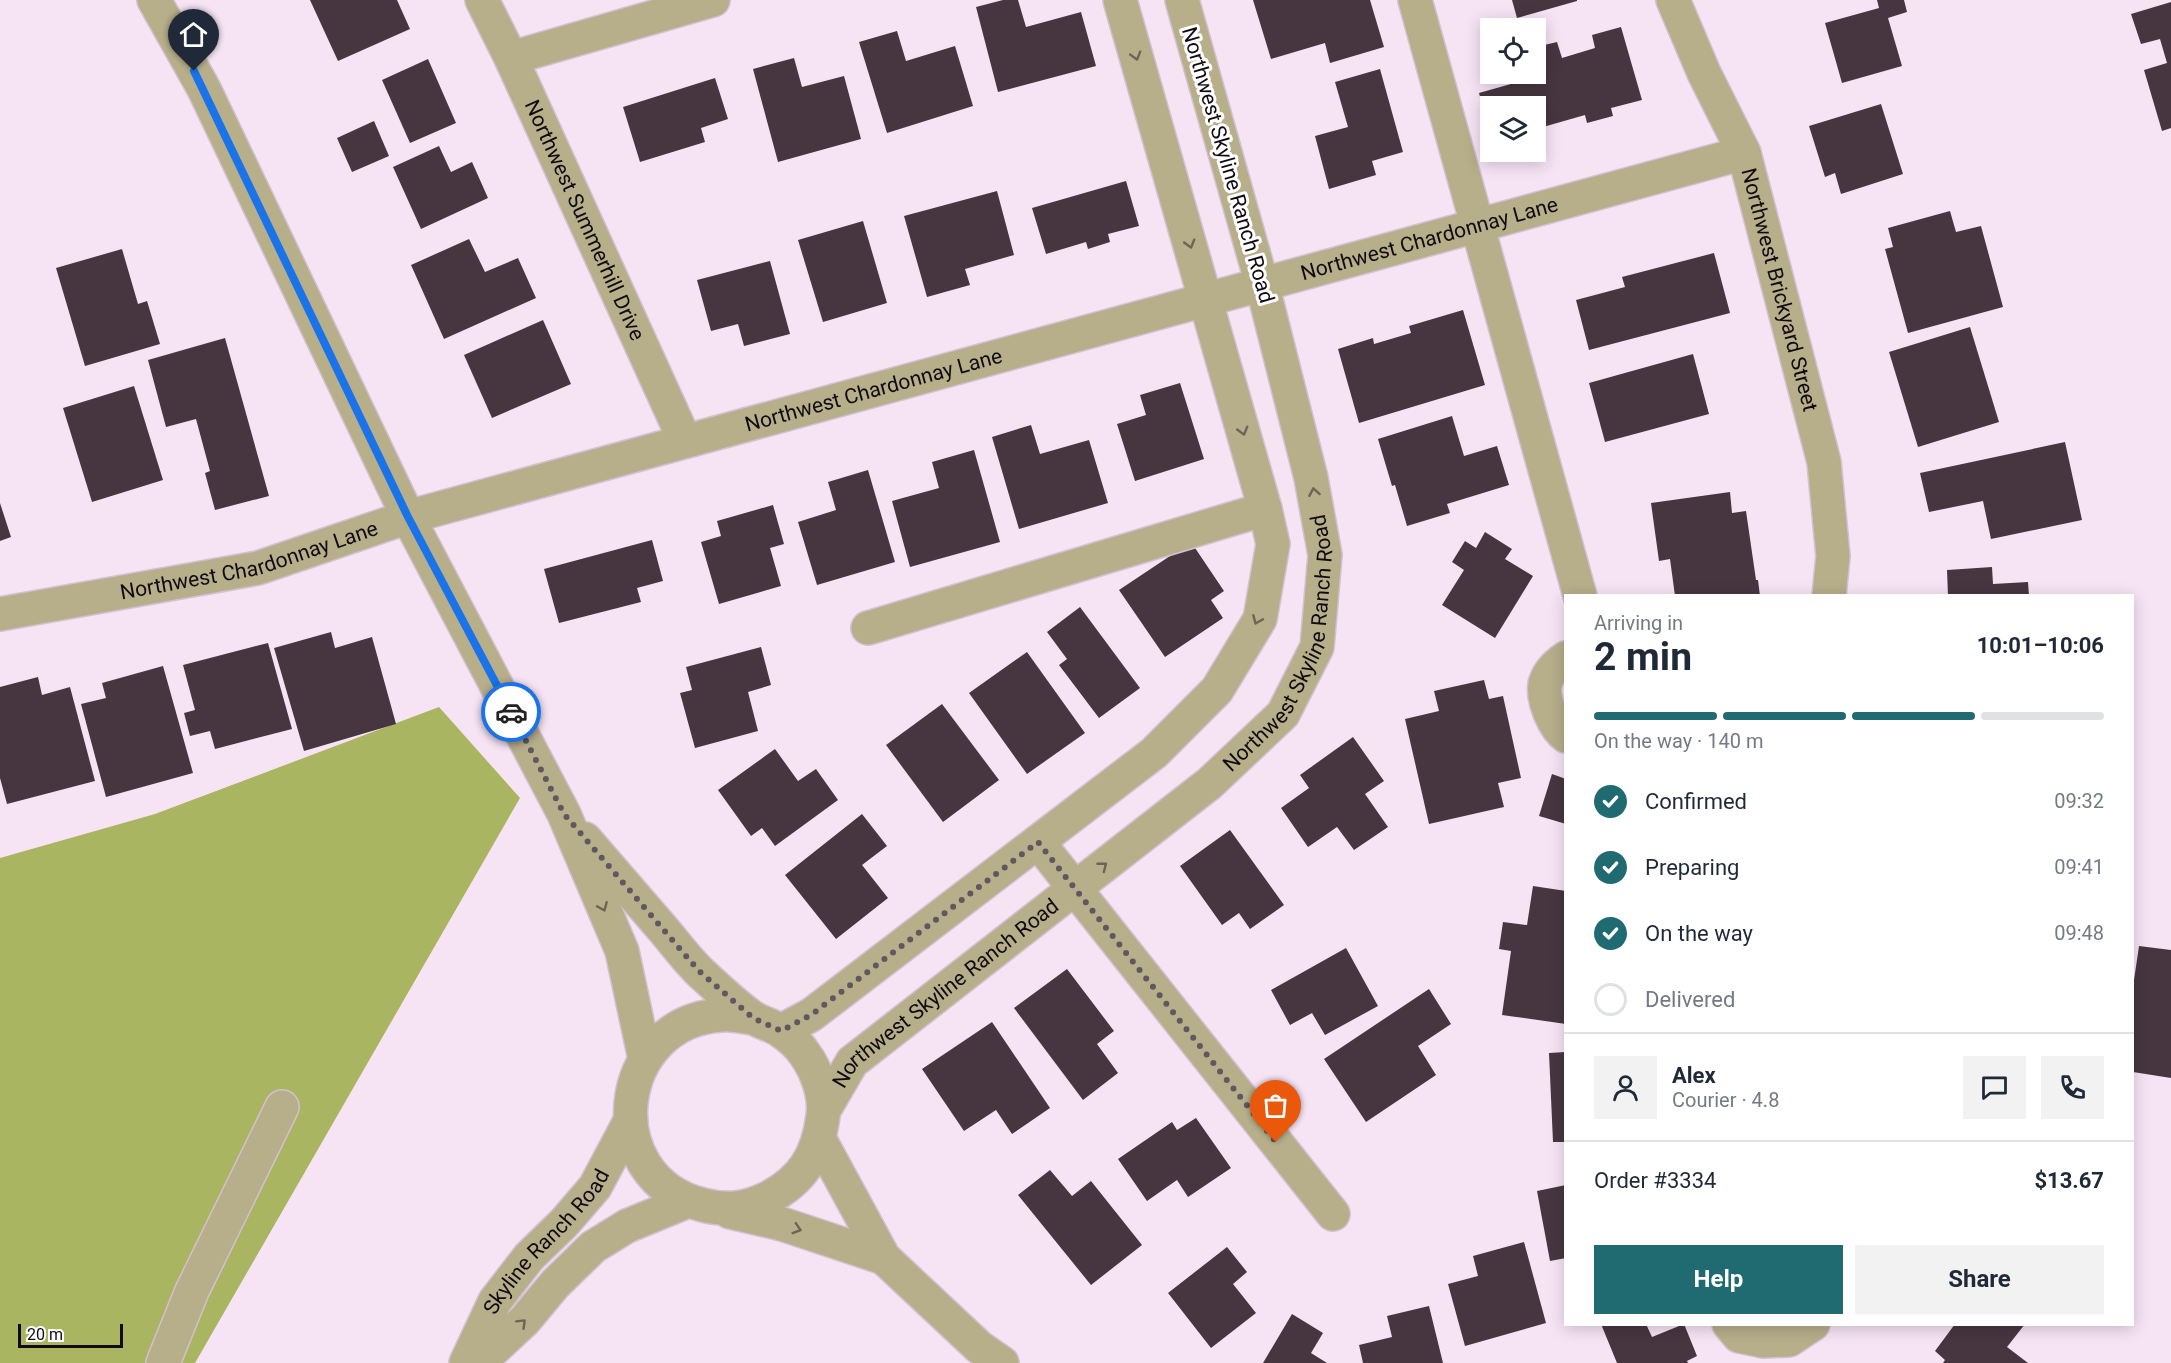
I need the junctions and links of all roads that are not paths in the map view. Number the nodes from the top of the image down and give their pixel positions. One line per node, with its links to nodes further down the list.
1 (154, 0): 15 (street)
2 (482, 0): 8 (street, Northwest Summerhill Drive)
3 (713, 0): 8 (street)
4 (1120, 0): 12 (street, Northwest Skyline Ranch Road, one-way to 12)
5 (1182, 0): 11 (street, Northwest Skyline Ranch Road)
6 (1415, 0): 10 (street)
7 (1673, 0): 9 (street, Northwest Brickyard Street)
8 (511, 58): 13 (street, Northwest Summerhill Drive)
9 (1744, 153): 10 (street, Northwest Chardonnay Lane); 17 (street, Northwest Brickyard Street)
10 (1477, 226): 11 (street, Northwest Chardonnay Lane); 16 (street)
11 (1262, 284): 12 (street, Northwest Chardonnay Lane); 24 (street, Northwest Skyline Ranch Road, one-way to 11)
12 (1206, 300): 13 (street, Northwest Chardonnay Lane); 14 (street, Northwest Skyline Ranch Road, one-way to 14)
13 (685, 441): 15 (street, Northwest Chardonnay Lane)
14 (1265, 509): 19 (street); 23 (street, Northwest Skyline Ranch Road, one-way to 23)
15 (408, 517): 18 (street, Northwest Chardonnay Lane); 22 (street)
16 (1579, 594)
17 (1829, 594)
18 (0, 614)
19 (868, 628)
20 (1564, 659): 21 (street)
21 (1564, 735)
22 (564, 814): 25 (street); 26 (street, one-way to 26)
23 (1038, 842): 24 (street); 25 (street, Northwest Skyline Ranch Road)
24 (1075, 888): 29 (street, Northwest Skyline Ranch Road); 32 (street)
25 (767, 1025): 26 (street); 29 (street)
26 (645, 1059): 28 (street)
27 (282, 1107): 36 (street)
28 (629, 1123): 30 (street); 37 (street, Skyline Ranch Road)
29 (822, 1125): 31 (street); 33 (street)
30 (688, 1201): 31 (street); 38 (street, Skyline Ranch Road, one-way to 30)
31 (720, 1209): 33 (street, one-way to 33)
32 (1333, 1214)
33 (884, 1258): 39 (street)
34 (1731, 1326): 35 (street)
35 (1810, 1326)
36 (163, 1363)
37 (466, 1363)
38 (479, 1363)
39 (1002, 1363)

